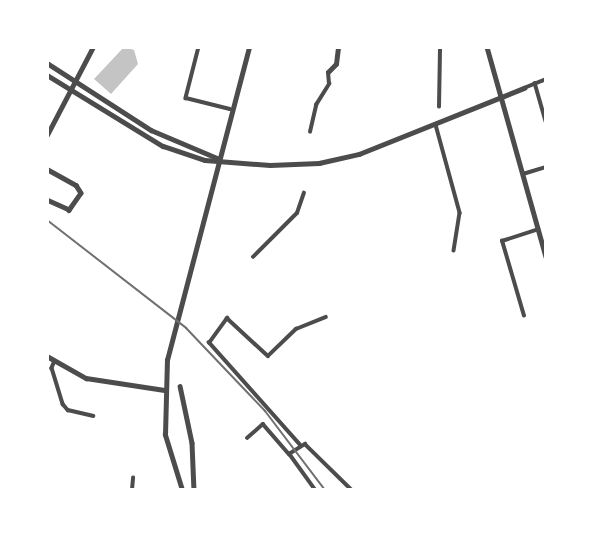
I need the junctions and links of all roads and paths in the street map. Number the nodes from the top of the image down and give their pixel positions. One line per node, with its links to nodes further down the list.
1 (93, 47): 11 (street)
2 (199, 47): 17 (street)
3 (249, 47): 17 (street)
4 (338, 47): 8 (street)
5 (440, 47): 16 (street)
6 (487, 47): 15 (street)
7 (47, 63): 11 (street)
8 (328, 72): 20 (street)
9 (47, 75): 14 (street)
10 (546, 79): 12 (street)
11 (76, 82): 14 (street); 22 (street)
12 (535, 83): 13 (street); 18 (street)
13 (524, 88): 15 (street)
14 (71, 90): 21 (street); 22 (street)
15 (501, 97): 19 (street); 25 (street)
16 (439, 107)
17 (230, 109): 22 (street)
18 (546, 121)
19 (436, 125): 22 (street); 29 (street)
20 (310, 132)
21 (47, 135)
22 (217, 159): 37 (street)
23 (546, 167): 25 (street)
24 (47, 169): 27 (street)
25 (523, 174): 28 (street)
26 (304, 193): 30 (street)
27 (47, 200)
28 (538, 229): 31 (street); 32 (street)
29 (454, 251)
30 (253, 257)
31 (546, 257)
32 (524, 316)
33 (326, 317): 40 (street)
34 (51, 359): 35 (street); 37 (street); 38 (street)
35 (47, 366)
36 (180, 386): 45 (street)
37 (164, 390): 44 (street)
38 (93, 416)
39 (247, 438): 41 (street)
40 (300, 446): 41 (street); 47 (street)
41 (289, 454): 46 (street)
42 (133, 478): 43 (street)
43 (132, 490)
44 (182, 490)
45 (194, 490)
46 (315, 490)
47 (352, 490)
48 (376, 490): 49 (street)
49 (386, 490)

